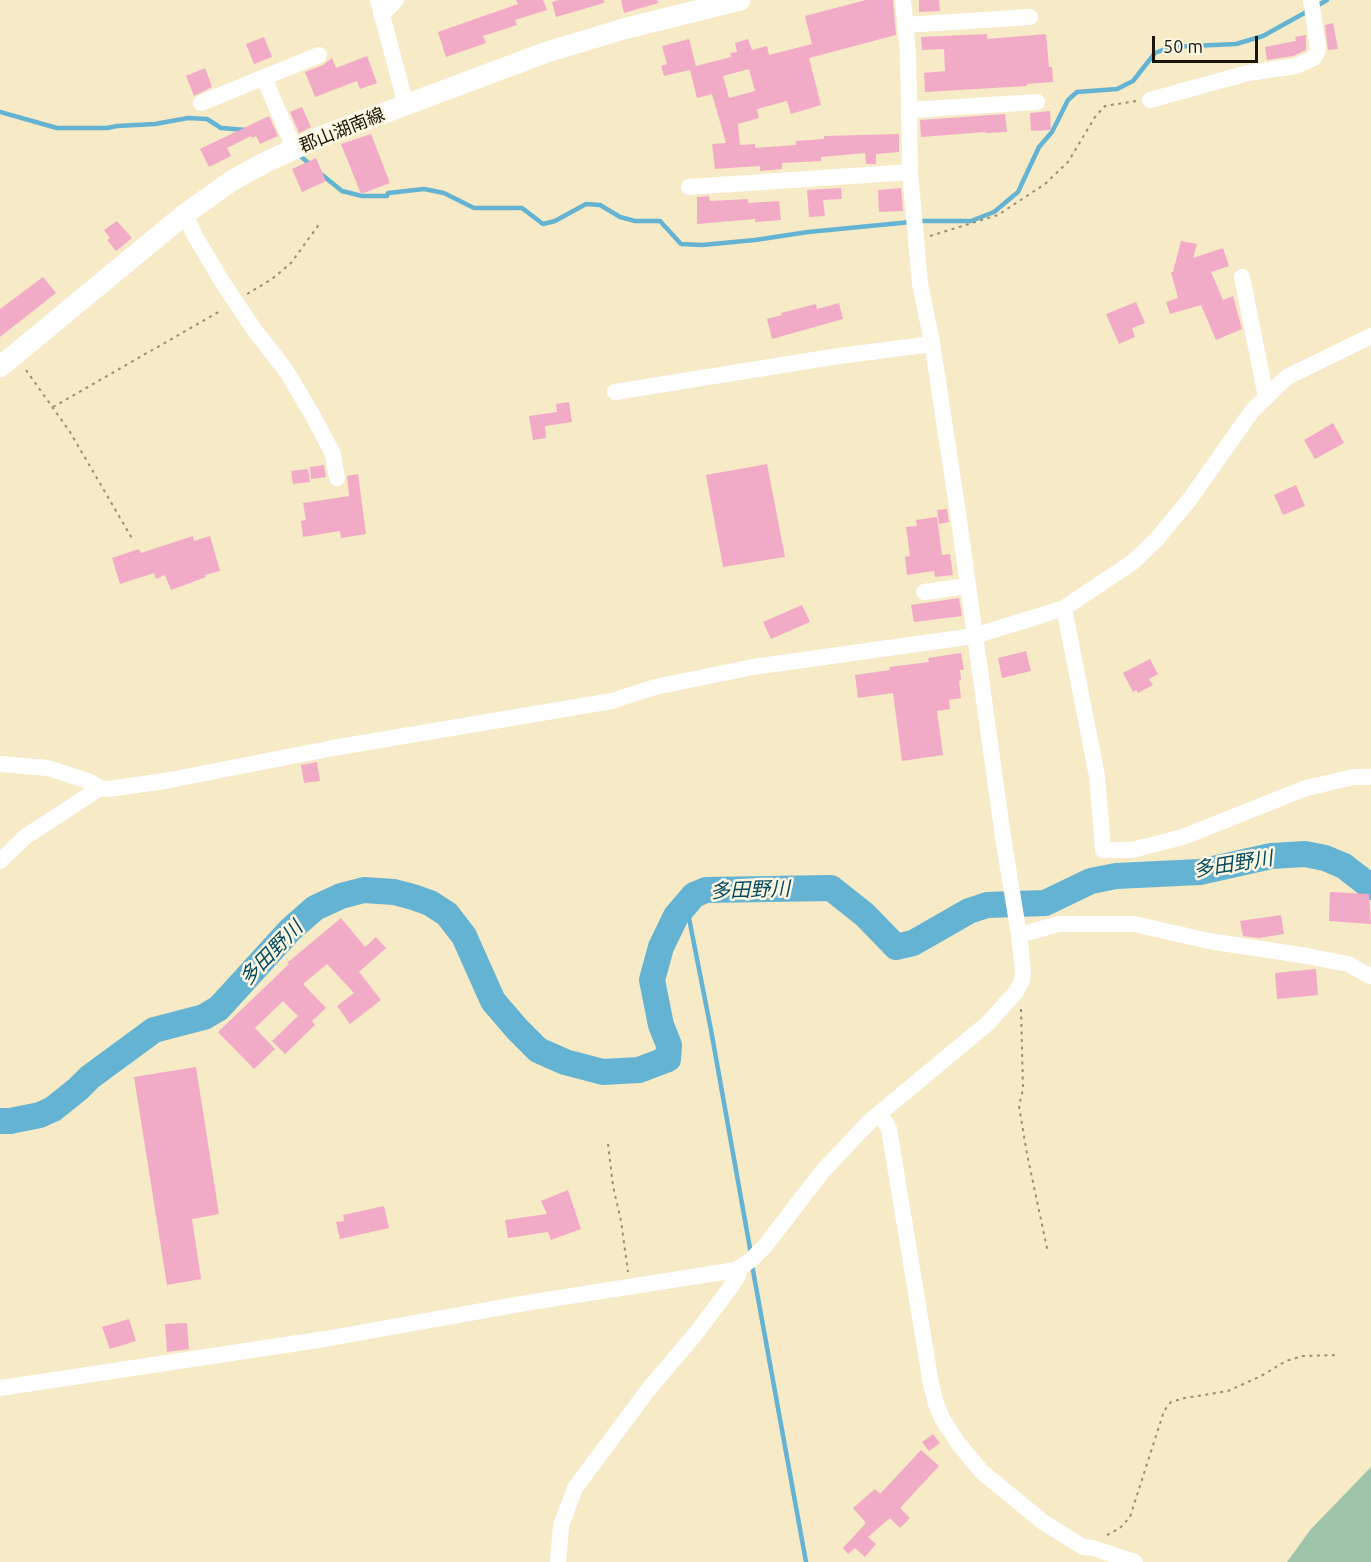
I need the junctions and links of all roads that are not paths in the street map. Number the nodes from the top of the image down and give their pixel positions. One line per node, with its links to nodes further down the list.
1 (396, 0): 5 (street)
2 (740, 0): 13 (main road, 郡山湖南線)
3 (903, 0): 7 (street)
4 (1311, 0): 10 (street)
5 (379, 8): 13 (street)
6 (1030, 17): 7 (street)
7 (905, 25): 14 (street)
8 (319, 55): 9 (street)
9 (264, 78): 12 (street); 15 (street)
10 (1150, 100)
11 (1037, 102): 14 (street)
12 (201, 103)
13 (406, 105): 15 (main road, 郡山湖南線)
14 (909, 110): 16 (street)
15 (294, 148): 18 (main road, 郡山湖南線)
16 (910, 172): 17 (street); 21 (street)
17 (689, 187)
18 (185, 214): 22 (main road, 郡山湖南線); 25 (street)
19 (1242, 277): 24 (street)
20 (1371, 336): 24 (street)
21 (932, 342): 23 (street); 26 (street)
22 (8, 361)
23 (615, 392)
24 (1266, 397): 28 (street)
25 (337, 478)
26 (968, 586): 27 (street); 29 (street)
27 (924, 592)
28 (1064, 608): 29 (street); 31 (street)
29 (974, 636): 32 (street); 34 (street)
30 (0, 764): 32 (street)
31 (1371, 777)
32 (100, 788): 33 (street)
33 (0, 861)
34 (1019, 935): 35 (street); 36 (street)
35 (1370, 976)
36 (877, 1115): 37 (street); 40 (street)
37 (739, 1269): 38 (street); 39 (street)
38 (0, 1388)
39 (558, 1562)
40 (1135, 1562)

